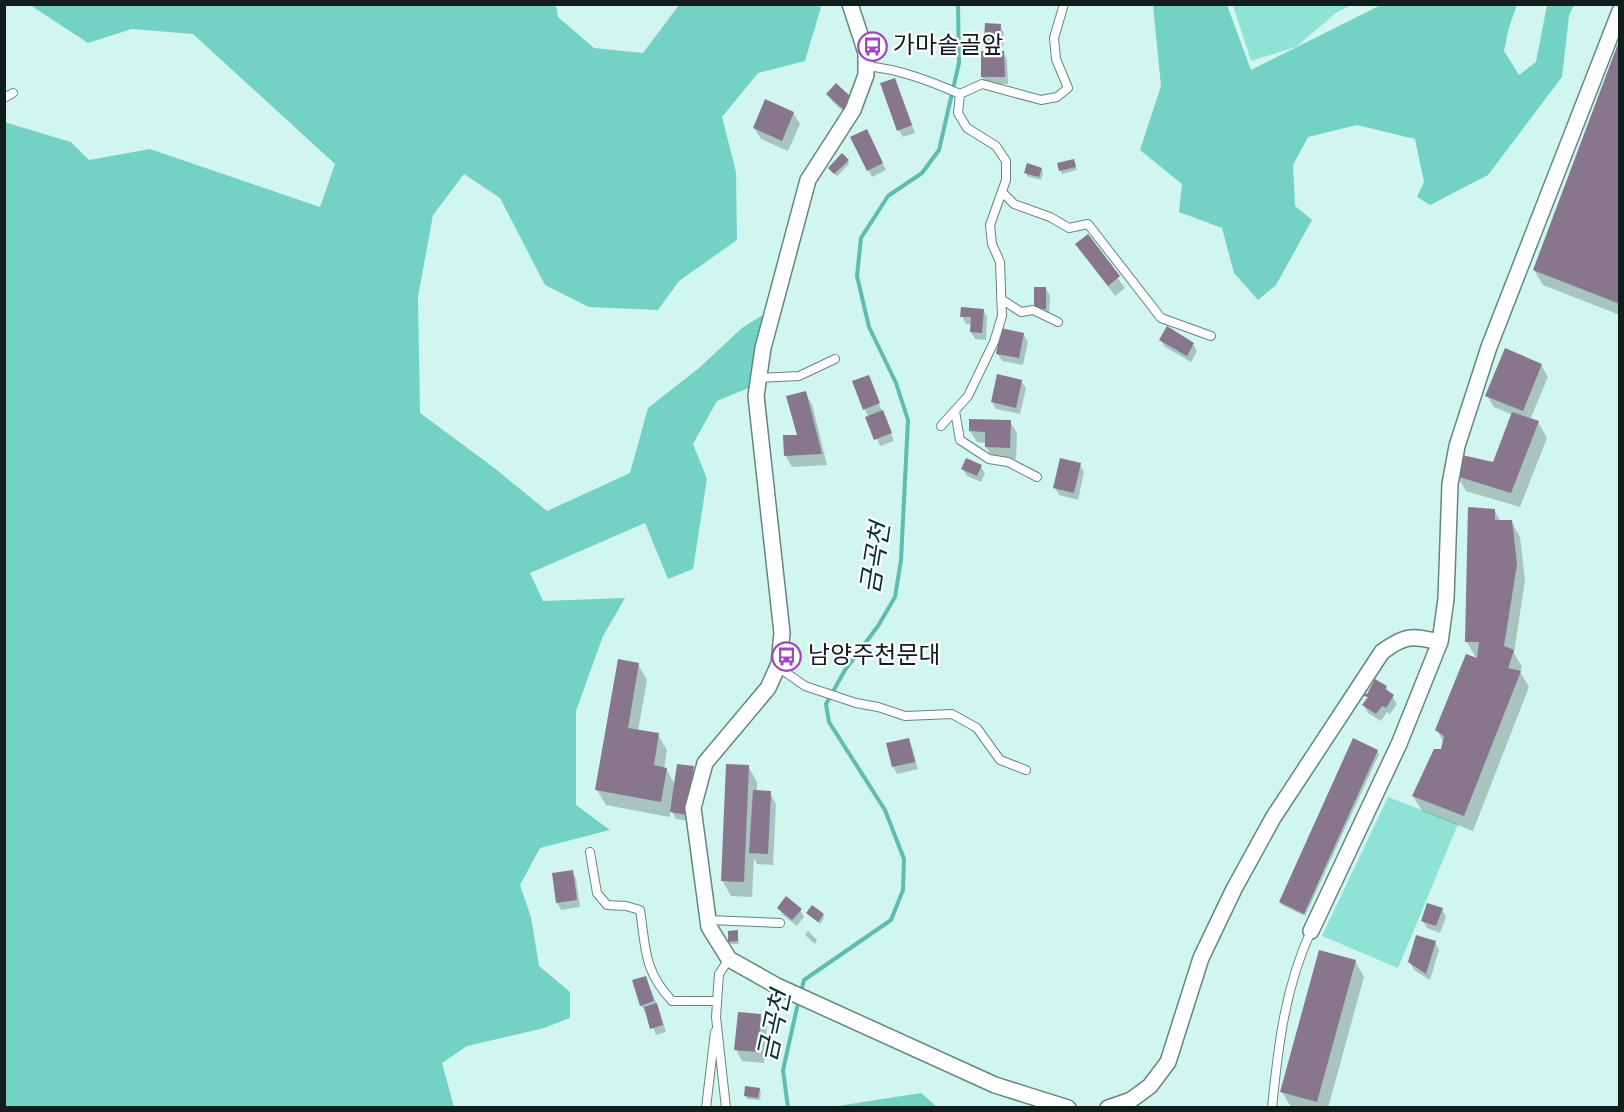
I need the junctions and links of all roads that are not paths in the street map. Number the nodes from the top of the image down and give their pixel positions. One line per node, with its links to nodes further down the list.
1 (850, 4): 4 (street)
2 (1064, 4): 6 (lane)
3 (1620, 11): 18 (street)
4 (866, 66): 6 (lane); 13 (street)
5 (13, 93): 7 (lane)
6 (960, 94): 8 (lane)
7 (4, 98)
8 (1002, 192): 9 (lane); 11 (lane)
9 (1001, 299): 10 (lane); 14 (lane)
10 (1058, 322)
11 (1211, 336)
12 (835, 359): 13 (lane)
13 (758, 378): 20 (street)
14 (955, 411): 15 (lane); 16 (lane)
15 (941, 426)
16 (1037, 477)
17 (1415, 637): 18 (street); 19 (lane); 32 (street)
18 (1440, 642): 19 (street)
19 (1433, 659): 25 (street)
20 (778, 667): 21 (lane); 23 (street)
21 (1026, 770)
22 (590, 852): 27 (lane)
23 (708, 920): 24 (lane); 26 (street)
24 (780, 923)
25 (1311, 931): 33 (lane)
26 (729, 959): 27 (lane); 31 (street)
27 (717, 1001): 28 (lane)
28 (716, 1017): 29 (lane); 30 (lane)
29 (706, 1107)
30 (726, 1107)
31 (1068, 1107)
32 (1108, 1107)
33 (1272, 1107)

